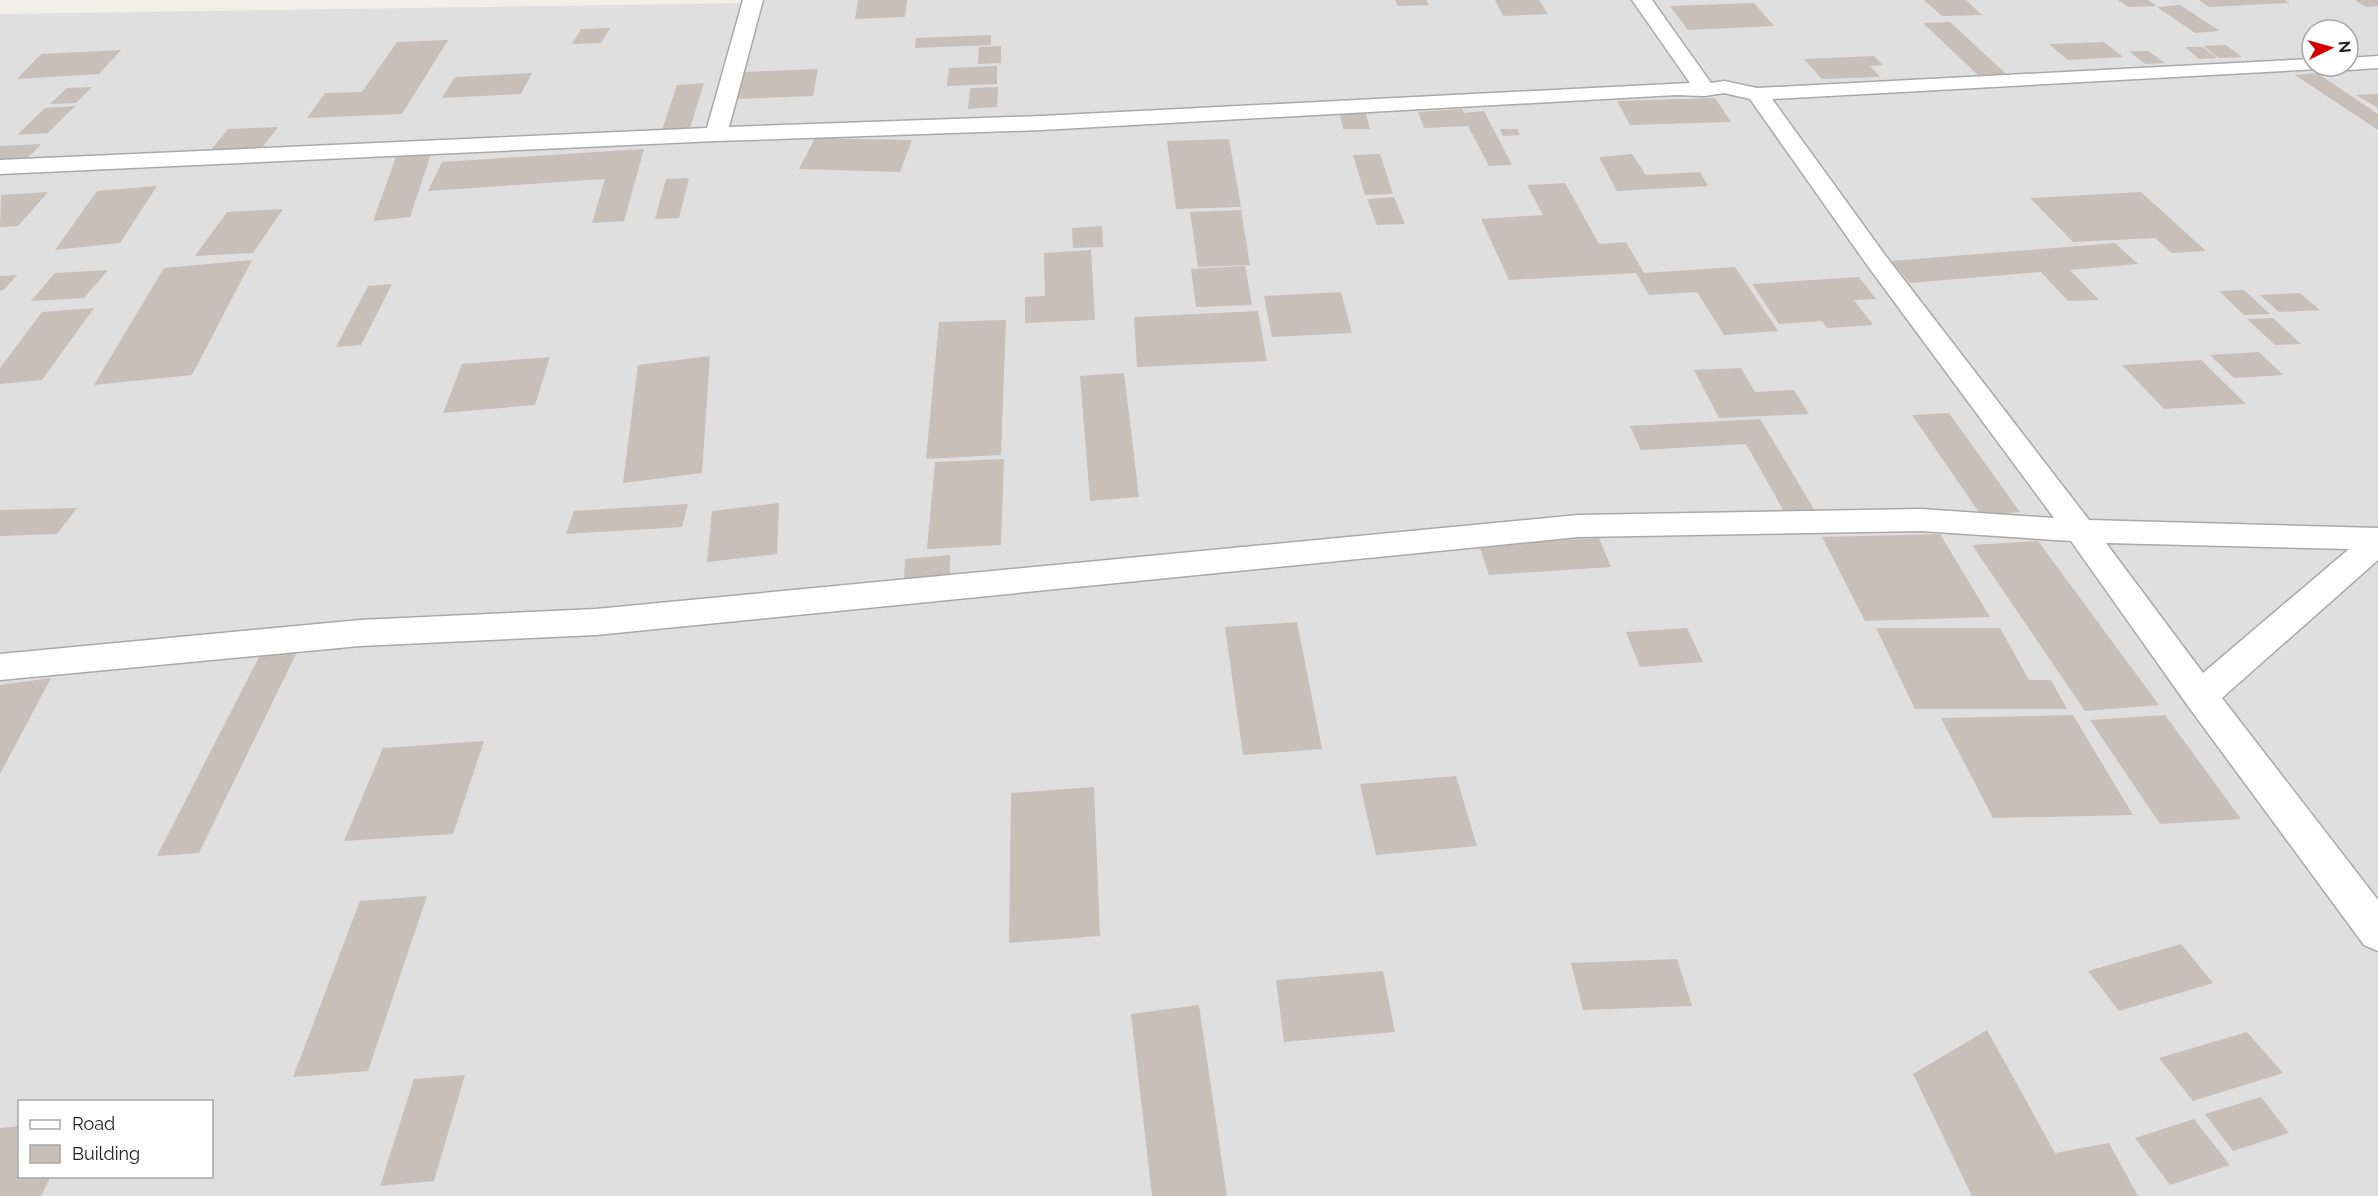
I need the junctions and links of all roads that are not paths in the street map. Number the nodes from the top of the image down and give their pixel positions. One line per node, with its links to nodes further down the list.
1 (753, 0): 8 (street)
2 (1642, 0): 6 (street)
3 (2378, 62): 4 (street)
4 (2360, 63)
5 (2300, 66): 7 (street)
6 (1705, 90): 7 (street); 8 (street)
7 (1757, 94): 10 (street)
8 (716, 134): 9 (street)
9 (0, 167)
10 (2080, 531): 11 (street); 12 (street); 13 (street)
11 (2378, 540): 13 (street)
12 (0, 667)
13 (2200, 696): 14 (street)
14 (2378, 932)

